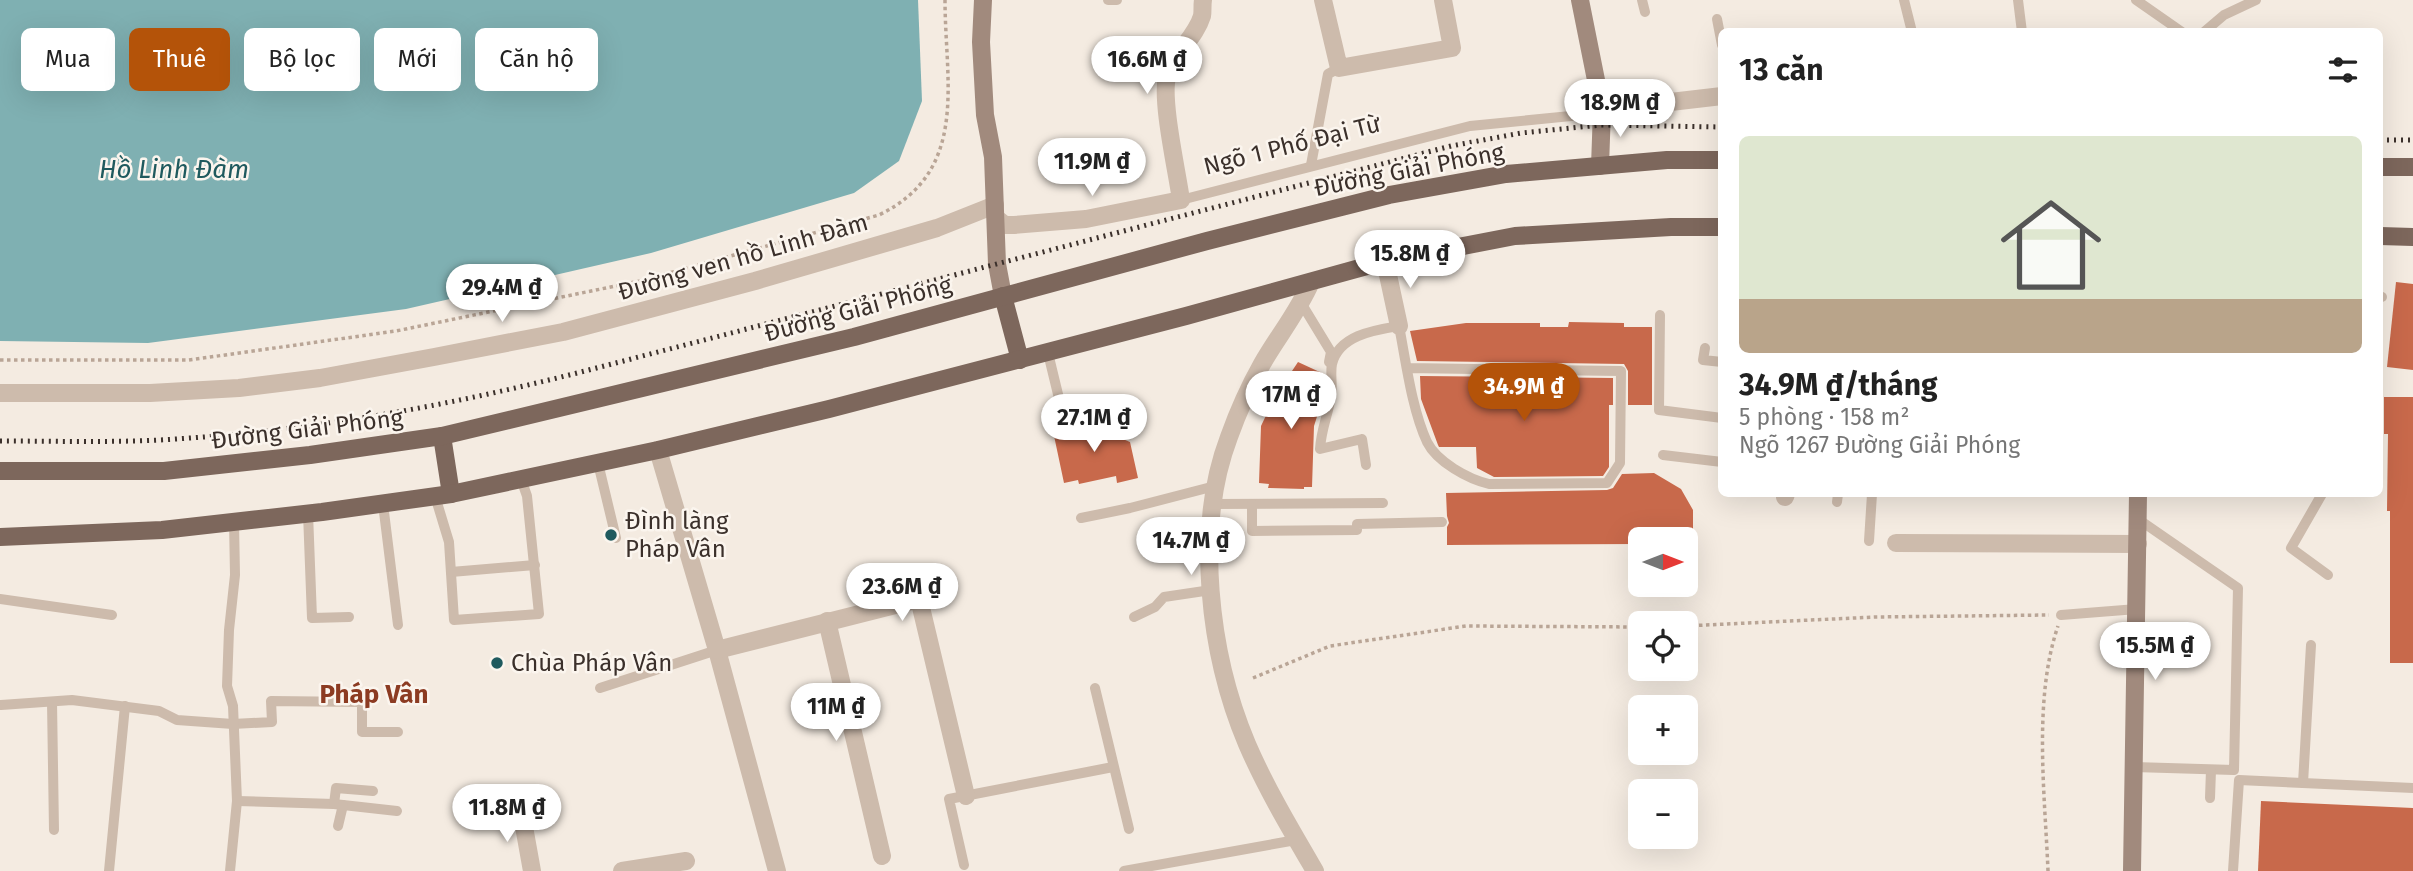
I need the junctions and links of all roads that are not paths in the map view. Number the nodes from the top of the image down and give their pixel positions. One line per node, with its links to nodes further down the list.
1 (983, 0): 29 (street)
2 (1108, 0): 3 (lane)
3 (1117, 0)
4 (1203, 0): 28 (street)
5 (1323, 0): 20 (street)
6 (1443, 0): 20 (street)
7 (1580, 0): 22 (street)
8 (1642, 0): 13 (lane)
9 (1904, 0): 16 (lane)
10 (2018, 0): 17 (lane)
11 (2136, 0): 18 (lane)
12 (2256, 0): 19 (lane)
13 (1646, 12)
14 (1717, 19): 15 (lane)
15 (1719, 28)
16 (1911, 28)
17 (2022, 28)
18 (2176, 28)
19 (2209, 28)
20 (1339, 68): 24 (lane)
21 (1718, 96): 22 (street)
22 (1602, 110): 24 (lane, Ngõ 1 Phố Đại Từ); 25 (street)
23 (1718, 160): 25 (main road, Đường Giải Phóng)
24 (1311, 165): 28 (lane, Ngõ 1 Phố Đại Từ)
25 (1600, 166): 35 (main road, Đường Giải Phóng)
26 (2383, 167): 27 (main road)
27 (2413, 167)
28 (1181, 200): 29 (street, Ngõ 1 Phố Đại Từ)
29 (995, 211): 35 (street); 45 (street, Đường ven hồ Linh Đàm)
30 (1718, 228): 33 (main road)
31 (2383, 236): 32 (main road)
32 (2413, 237)
33 (1385, 261): 34 (main road); 38 (street)
34 (1311, 282): 36 (street); 40 (main road)
35 (1003, 296): 41 (main road); 48 (main road, Đường Giải Phóng)
36 (1303, 302): 44 (lane); 57 (street)
37 (1660, 315): 46 (lane)
38 (1399, 326): 43 (lane); 53 (lane)
39 (1705, 348): 42 (lane)
40 (1048, 353): 41 (main road); 47 (lane)
41 (1020, 360): 49 (main road)
42 (1718, 362)
43 (1407, 368): 43 (lane)
44 (1327, 373)
45 (0, 393)
46 (1718, 418)
47 (1122, 431)
48 (442, 436): 54 (main road, Đường Giải Phóng); 56 (main road)
49 (658, 450): 52 (main road); 87 (street)
50 (1663, 455): 51 (lane)
51 (1718, 462)
52 (598, 463): 55 (main road); 70 (lane)
53 (1366, 465)
54 (0, 471)
55 (521, 479): 56 (main road); 74 (lane)
56 (443, 495): 62 (main road); 75 (lane)
57 (1214, 495): 63 (lane); 65 (lane); 77 (street)
58 (1872, 497): 71 (lane)
59 (2138, 497): 66 (street)
60 (2320, 497): 76 (lane)
61 (1383, 503): 63 (lane)
62 (383, 504): 64 (main road); 85 (lane)
63 (1252, 504): 68 (lane)
64 (308, 513): 67 (main road); 82 (lane)
65 (1081, 518)
66 (2138, 519): 73 (street); 97 (lane)
67 (234, 522): 69 (main road); 93 (lane)
68 (1442, 522)
69 (0, 537)
70 (616, 538)
71 (1869, 541)
72 (1896, 542): 73 (street)
73 (2138, 544): 79 (street)
74 (535, 565): 75 (lane); 75 (lane)
75 (451, 572)
76 (2328, 575)
77 (1211, 590): 83 (lane); 110 (street)
78 (0, 599): 80 (lane)
79 (2137, 609): 81 (lane); 96 (street)
80 (112, 615)
81 (2062, 615)
82 (349, 617)
83 (1134, 617)
84 (827, 621): 87 (street); 101 (street); 111 (street)
85 (398, 625)
86 (2311, 645): 98 (lane)
87 (718, 650): 88 (lane); 118 (street)
88 (600, 688)
89 (1095, 688): 95 (lane)
90 (52, 702): 91 (lane); 92 (lane); 109 (lane)
91 (0, 705)
92 (125, 706): 93 (lane); 114 (lane)
93 (233, 724): 94 (lane); 103 (lane)
94 (398, 732)
95 (1113, 767): 101 (lane); 108 (lane)
96 (2134, 767): 97 (lane); 121 (street)
97 (2211, 770): 102 (lane)
98 (2303, 783): 99 (lane); 122 (lane)
99 (2413, 788)
100 (373, 791): 104 (lane)
101 (966, 796): 113 (lane)
102 (2210, 798)
103 (237, 801): 104 (lane); 115 (lane)
104 (338, 805): 106 (lane); 107 (lane)
105 (521, 810): 116 (street)
106 (397, 811)
107 (338, 826)
108 (1129, 829)
109 (54, 830)
110 (1296, 840): 119 (lane); 120 (street)
111 (882, 856)
112 (686, 861): 117 (street)
113 (964, 865)
114 (109, 871)
115 (230, 871)
116 (532, 871)
117 (622, 871)
118 (777, 871)
119 (1124, 871)
120 (1315, 871)
121 (2132, 871)
122 (2233, 871)

